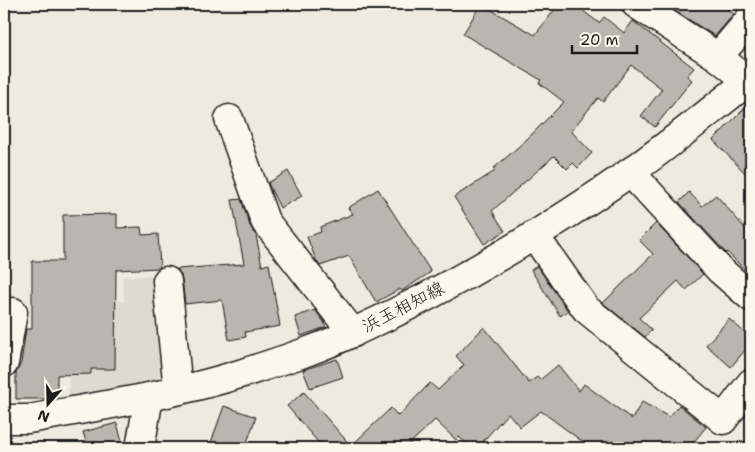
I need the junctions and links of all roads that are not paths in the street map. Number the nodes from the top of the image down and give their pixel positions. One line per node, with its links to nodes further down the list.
1 (636, 4): 3 (main road)
2 (751, 18): 3 (main road)
3 (718, 57): 4 (main road)
4 (750, 80): 6 (main road, 浜玉相知線)
5 (229, 119): 11 (main road)
6 (630, 172): 7 (main road, 浜玉相知線); 9 (main road)
7 (534, 235): 11 (main road, 浜玉相知線); 13 (main road)
8 (167, 281): 14 (main road)
9 (751, 297)
10 (13, 312): 12 (main road)
11 (353, 333): 14 (main road, 浜玉相知線)
12 (4, 363)
13 (751, 383)
14 (178, 390): 15 (main road, 浜玉相知線)
15 (149, 397): 16 (main road, 浜玉相知線); 17 (main road)
16 (4, 420)
17 (140, 448)

